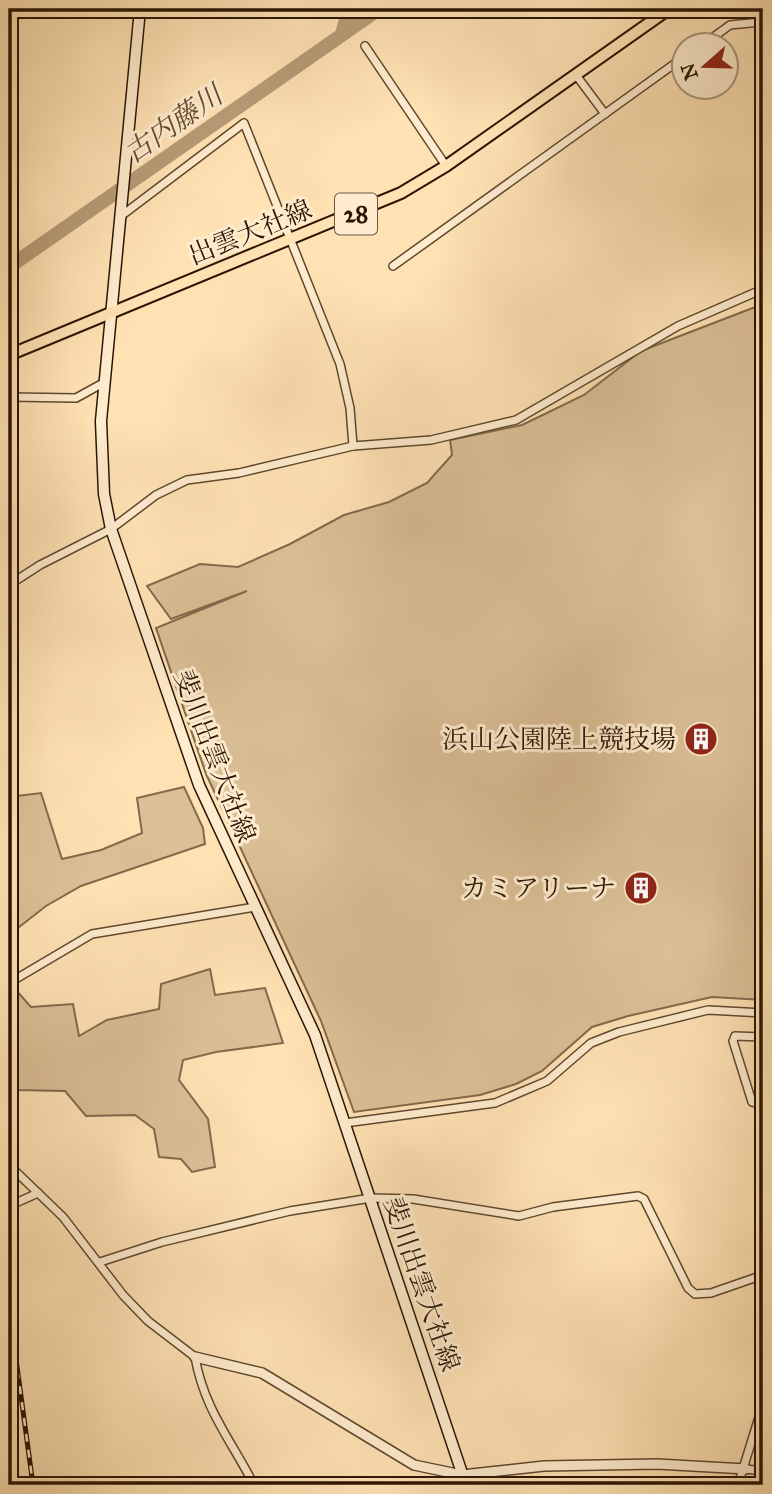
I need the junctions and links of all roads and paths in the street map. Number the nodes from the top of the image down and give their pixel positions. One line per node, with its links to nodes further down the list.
1 (140, 9): 11 (main road, 斐川出雲大社線)
2 (669, 9): 8 (main road, 出雲大社線 / 28)
3 (761, 9): 4 (street)
4 (762, 23): 5 (street)
5 (720, 32)
6 (365, 46): 10 (street)
7 (670, 67): 9 (street)
8 (576, 75): 9 (street); 10 (main road, 出雲大社線 / 28)
9 (605, 114): 13 (street)
10 (446, 166): 12 (main road, 出雲大社線 / 28)
11 (121, 213): 12 (street); 15 (main road, 斐川出雲大社線)
12 (289, 240): 15 (main road, 出雲大社線 / 28); 19 (street)
13 (393, 266)
14 (763, 289): 19 (street)
15 (110, 313): 16 (main road, 出雲大社線 / 28); 17 (main road, 斐川出雲大社線)
16 (9, 355)
17 (105, 382): 18 (street); 20 (main road, 斐川出雲大社線)
18 (9, 397)
19 (353, 446): 20 (street)
20 (111, 528): 21 (street); 22 (main road, 斐川出雲大社線)
21 (9, 585)
22 (255, 907): 23 (street); 27 (main road, 斐川出雲大社線)
23 (9, 983)
24 (763, 1013): 27 (street)
25 (763, 1037): 26 (street)
26 (763, 1104)
27 (345, 1123): 30 (main road, 斐川出雲大社線)
28 (9, 1165): 29 (street)
29 (38, 1194): 31 (street); 32 (street)
30 (371, 1198): 32 (street); 33 (street); 38 (main road, 斐川出雲大社線)
31 (9, 1206)
32 (100, 1262): 34 (street)
33 (763, 1275)
34 (195, 1357): 38 (street); 39 (street)
35 (763, 1404): 36 (street)
36 (746, 1469): 37 (street); 38 (street); 40 (street)
37 (763, 1471)
38 (464, 1480)
39 (254, 1485)
40 (738, 1485)

